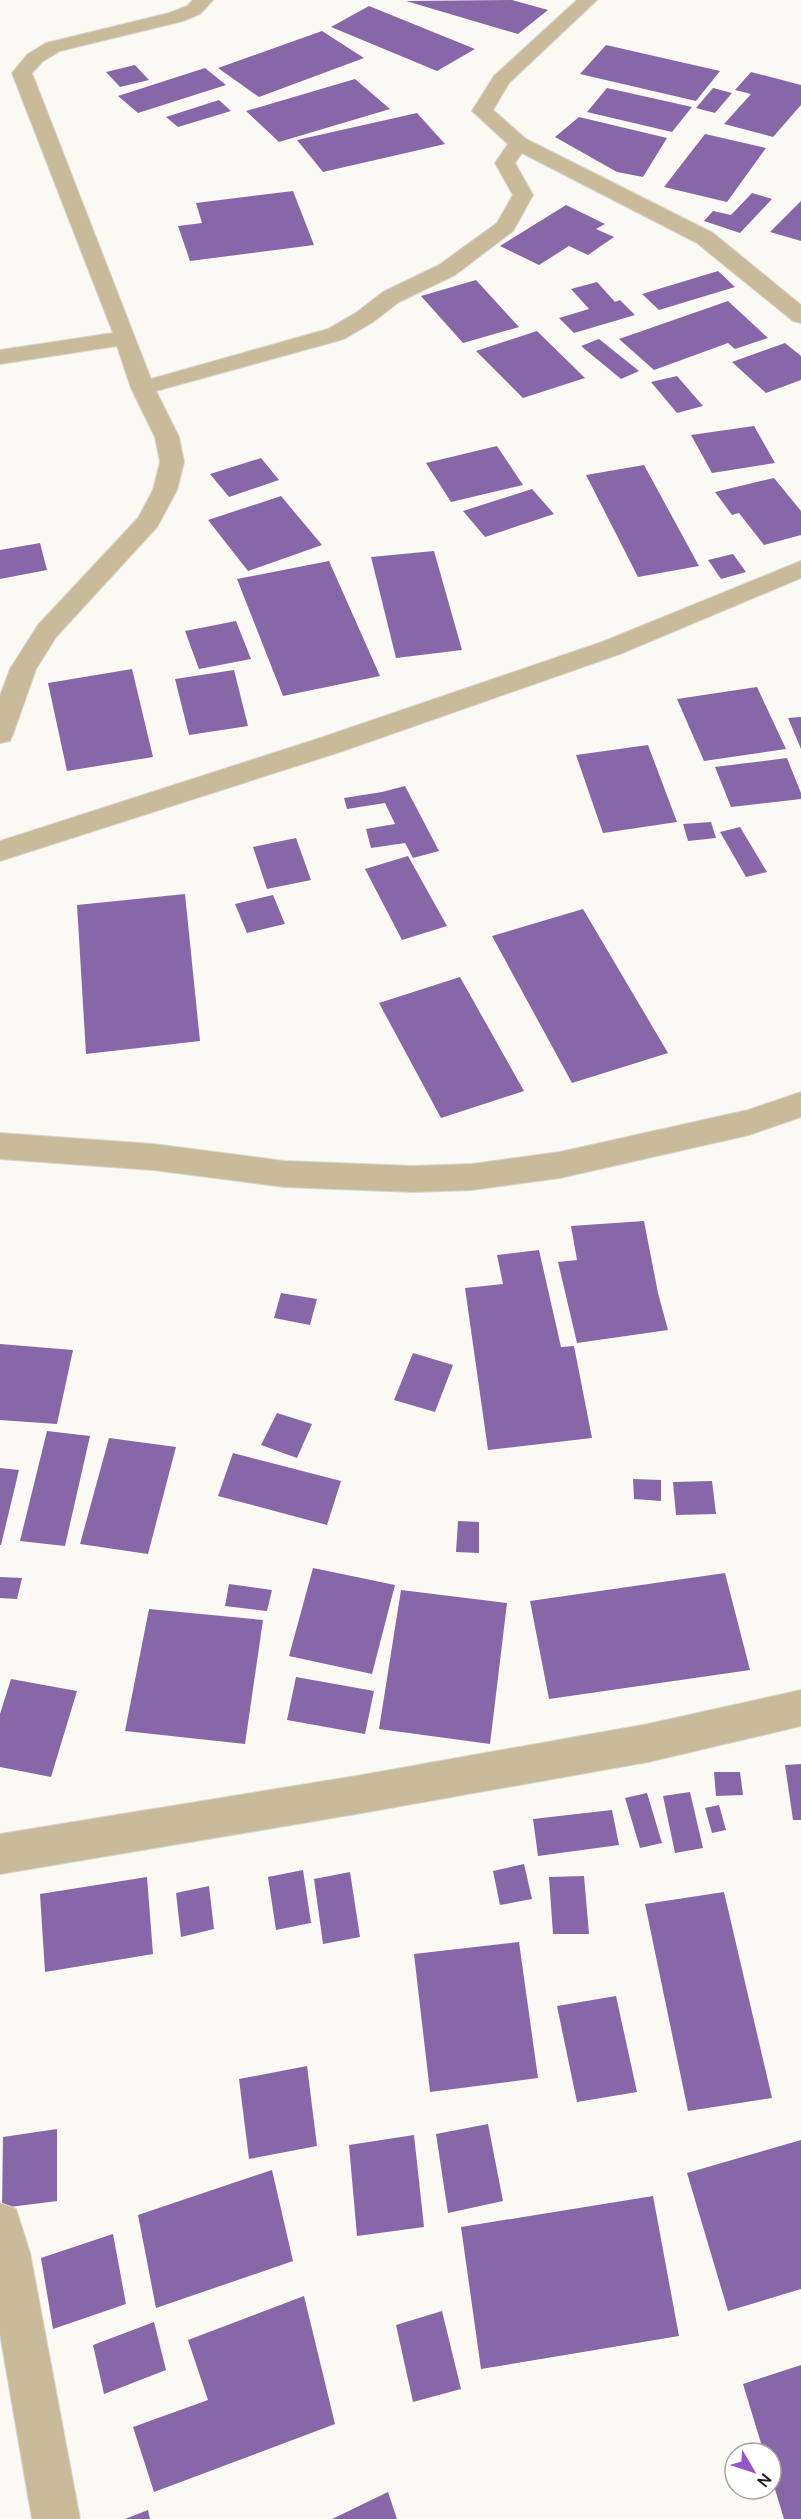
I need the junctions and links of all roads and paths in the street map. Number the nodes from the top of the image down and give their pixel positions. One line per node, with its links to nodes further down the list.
1 (204, 0): 5 (street)
2 (588, 0): 3 (street)
3 (519, 143): 4 (street); 7 (street)
4 (801, 316)
5 (126, 338): 6 (street); 7 (street)
6 (0, 357)
7 (143, 388): 9 (street)
8 (801, 569): 11 (street)
9 (12, 671): 10 (street)
10 (0, 734)
11 (0, 851)
12 (801, 1104): 13 (street)
13 (0, 1146)
14 (801, 1708): 15 (street)
15 (0, 1854)
16 (0, 2225): 17 (street)
17 (56, 2519)

